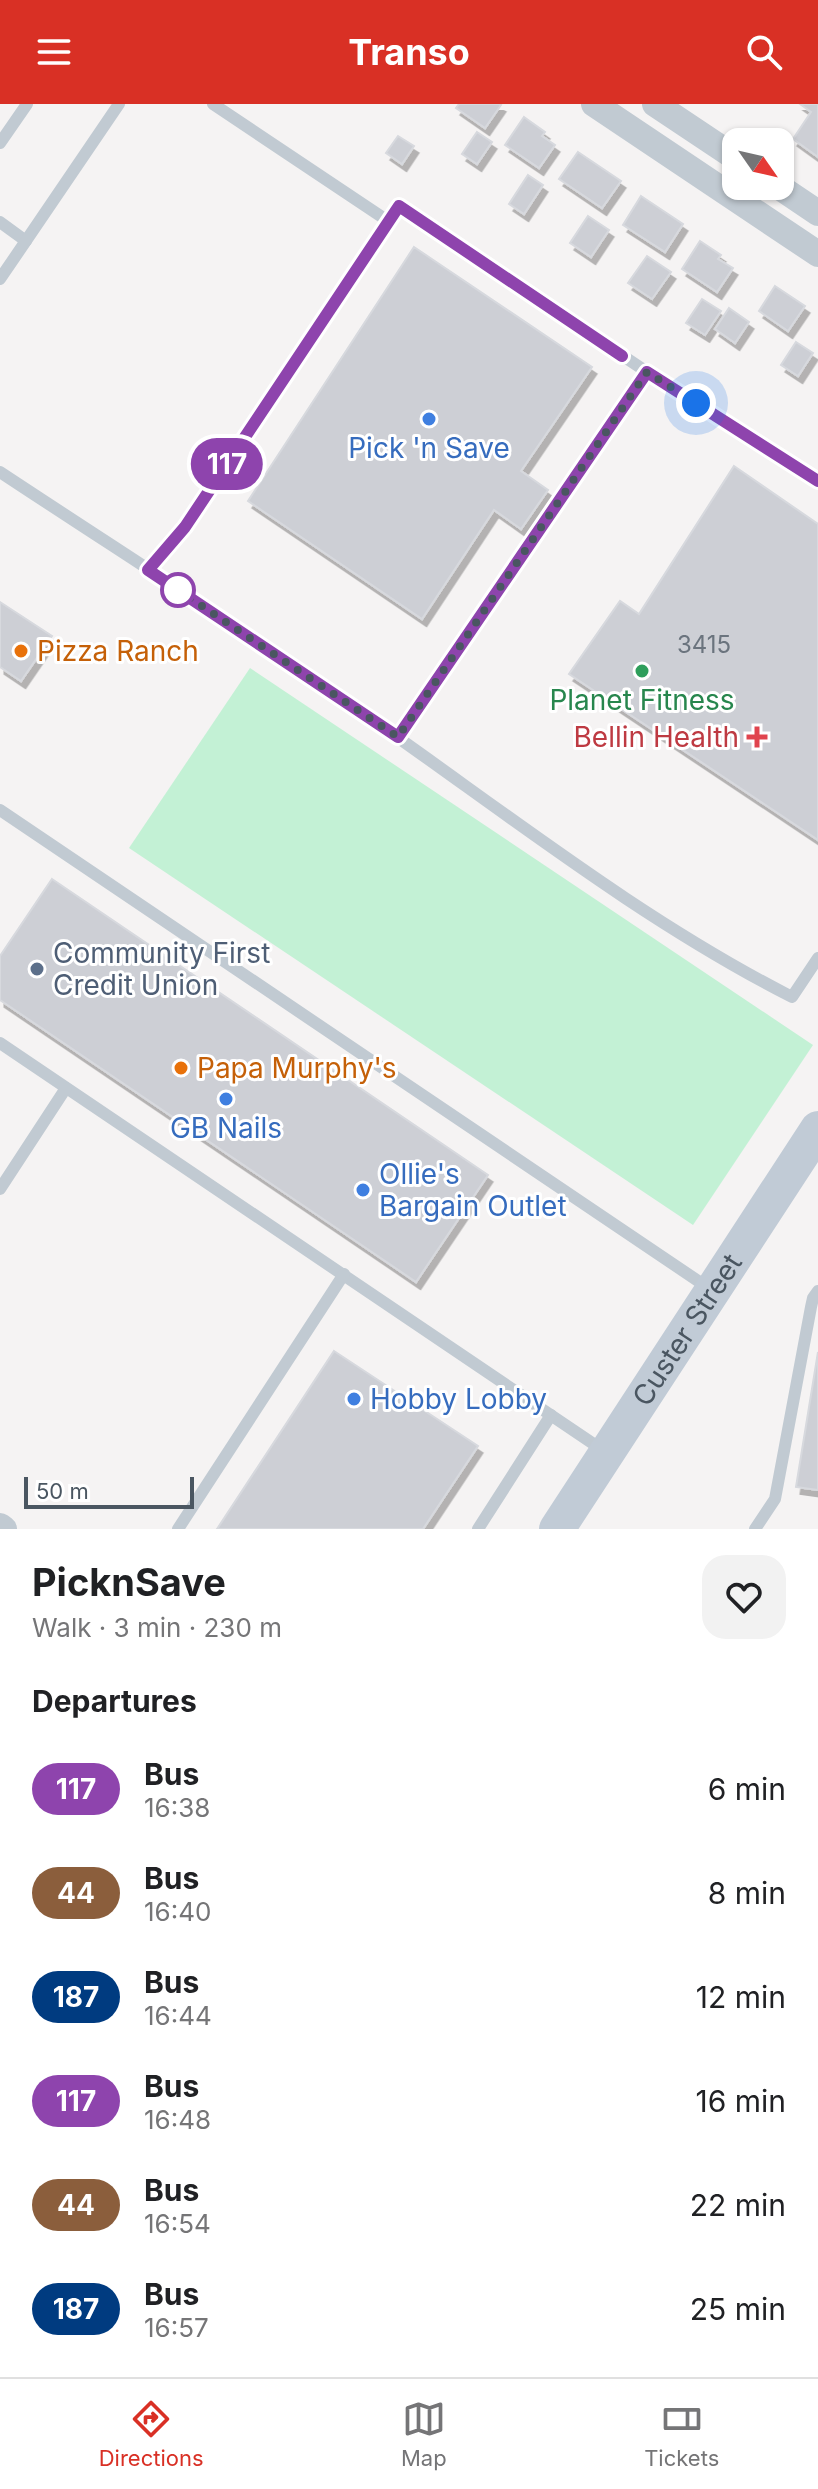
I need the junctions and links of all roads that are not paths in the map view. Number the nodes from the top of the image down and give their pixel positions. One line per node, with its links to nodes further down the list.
1 (27, 104): 6 (lane)
2 (119, 104): 12 (lane)
3 (213, 104): 10 (lane)
4 (594, 104): 13 (street)
5 (655, 104): 7 (street)
6 (0, 143)
7 (722, 149)
8 (794, 197): 9 (street)
9 (818, 213)
10 (388, 221): 15 (lane); 18 (lane)
11 (0, 222): 12 (lane)
12 (26, 241): 14 (lane)
13 (818, 254)
14 (0, 279)
15 (647, 372): 17 (lane); 19 (lane)
16 (0, 472): 18 (lane)
17 (818, 481)
18 (148, 570): 19 (lane)
19 (398, 737): 21 (lane)
20 (0, 810): 27 (lane)
21 (818, 958)
22 (0, 1043): 23 (lane)
23 (66, 1088): 25 (lane); 26 (lane)
24 (818, 1129): 27 (street, Custer Street)
25 (0, 1189)
26 (344, 1274): 29 (lane); 32 (lane)
27 (713, 1290): 30 (street, Custer Street)
28 (818, 1291): 34 (lane)
29 (551, 1415): 30 (lane); 33 (lane)
30 (607, 1453): 31 (street, Custer Street)
31 (568, 1525)
32 (178, 1529)
33 (478, 1529)
34 (755, 1529)

